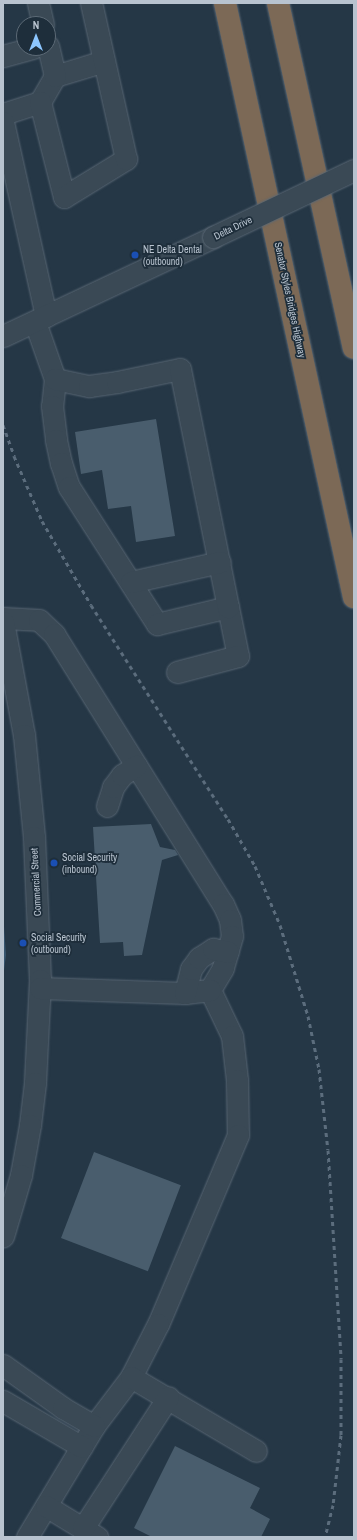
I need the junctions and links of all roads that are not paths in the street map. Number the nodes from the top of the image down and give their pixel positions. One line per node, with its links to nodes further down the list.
1 (38, 3): 5 (street)
2 (90, 3): 9 (street)
3 (225, 3): 21 (highway, Senator Styles Bridges Highway)
4 (278, 3): 17 (highway)
5 (41, 16)
6 (16, 53): 7 (street)
7 (3, 56)
8 (50, 56): 10 (street)
9 (104, 62): 10 (street); 11 (street)
10 (55, 76): 11 (street)
11 (40, 102): 12 (street)
12 (3, 114)
13 (3, 122): 15 (street)
14 (354, 170): 15 (street, Delta Drive, bridge)
15 (40, 319): 16 (street, Delta Drive); 18 (street)
16 (3, 336)
17 (354, 348)
18 (55, 379): 19 (street); 20 (street)
19 (220, 562): 20 (street); 22 (street)
20 (131, 582): 22 (street)
21 (354, 597)
22 (228, 606): 25 (street)
23 (3, 618): 26 (street)
24 (3, 622): 29 (street, Commercial Street)
25 (177, 672)
26 (136, 766): 27 (street); 28 (street)
27 (106, 806)
28 (228, 952): 30 (street); 31 (street)
29 (40, 988): 31 (street); 32 (street, Commercial Street)
30 (210, 990): 31 (street); 34 (street)
31 (185, 993)
32 (3, 1236)
33 (3, 1365): 37 (street)
34 (131, 1377): 35 (street); 37 (street)
35 (168, 1397): 39 (street); 41 (street)
36 (3, 1401): 38 (street)
37 (94, 1426): 38 (street)
38 (82, 1447): 40 (street)
39 (256, 1451)
40 (46, 1506): 41 (street); 42 (street)
41 (90, 1533)
42 (27, 1537)

